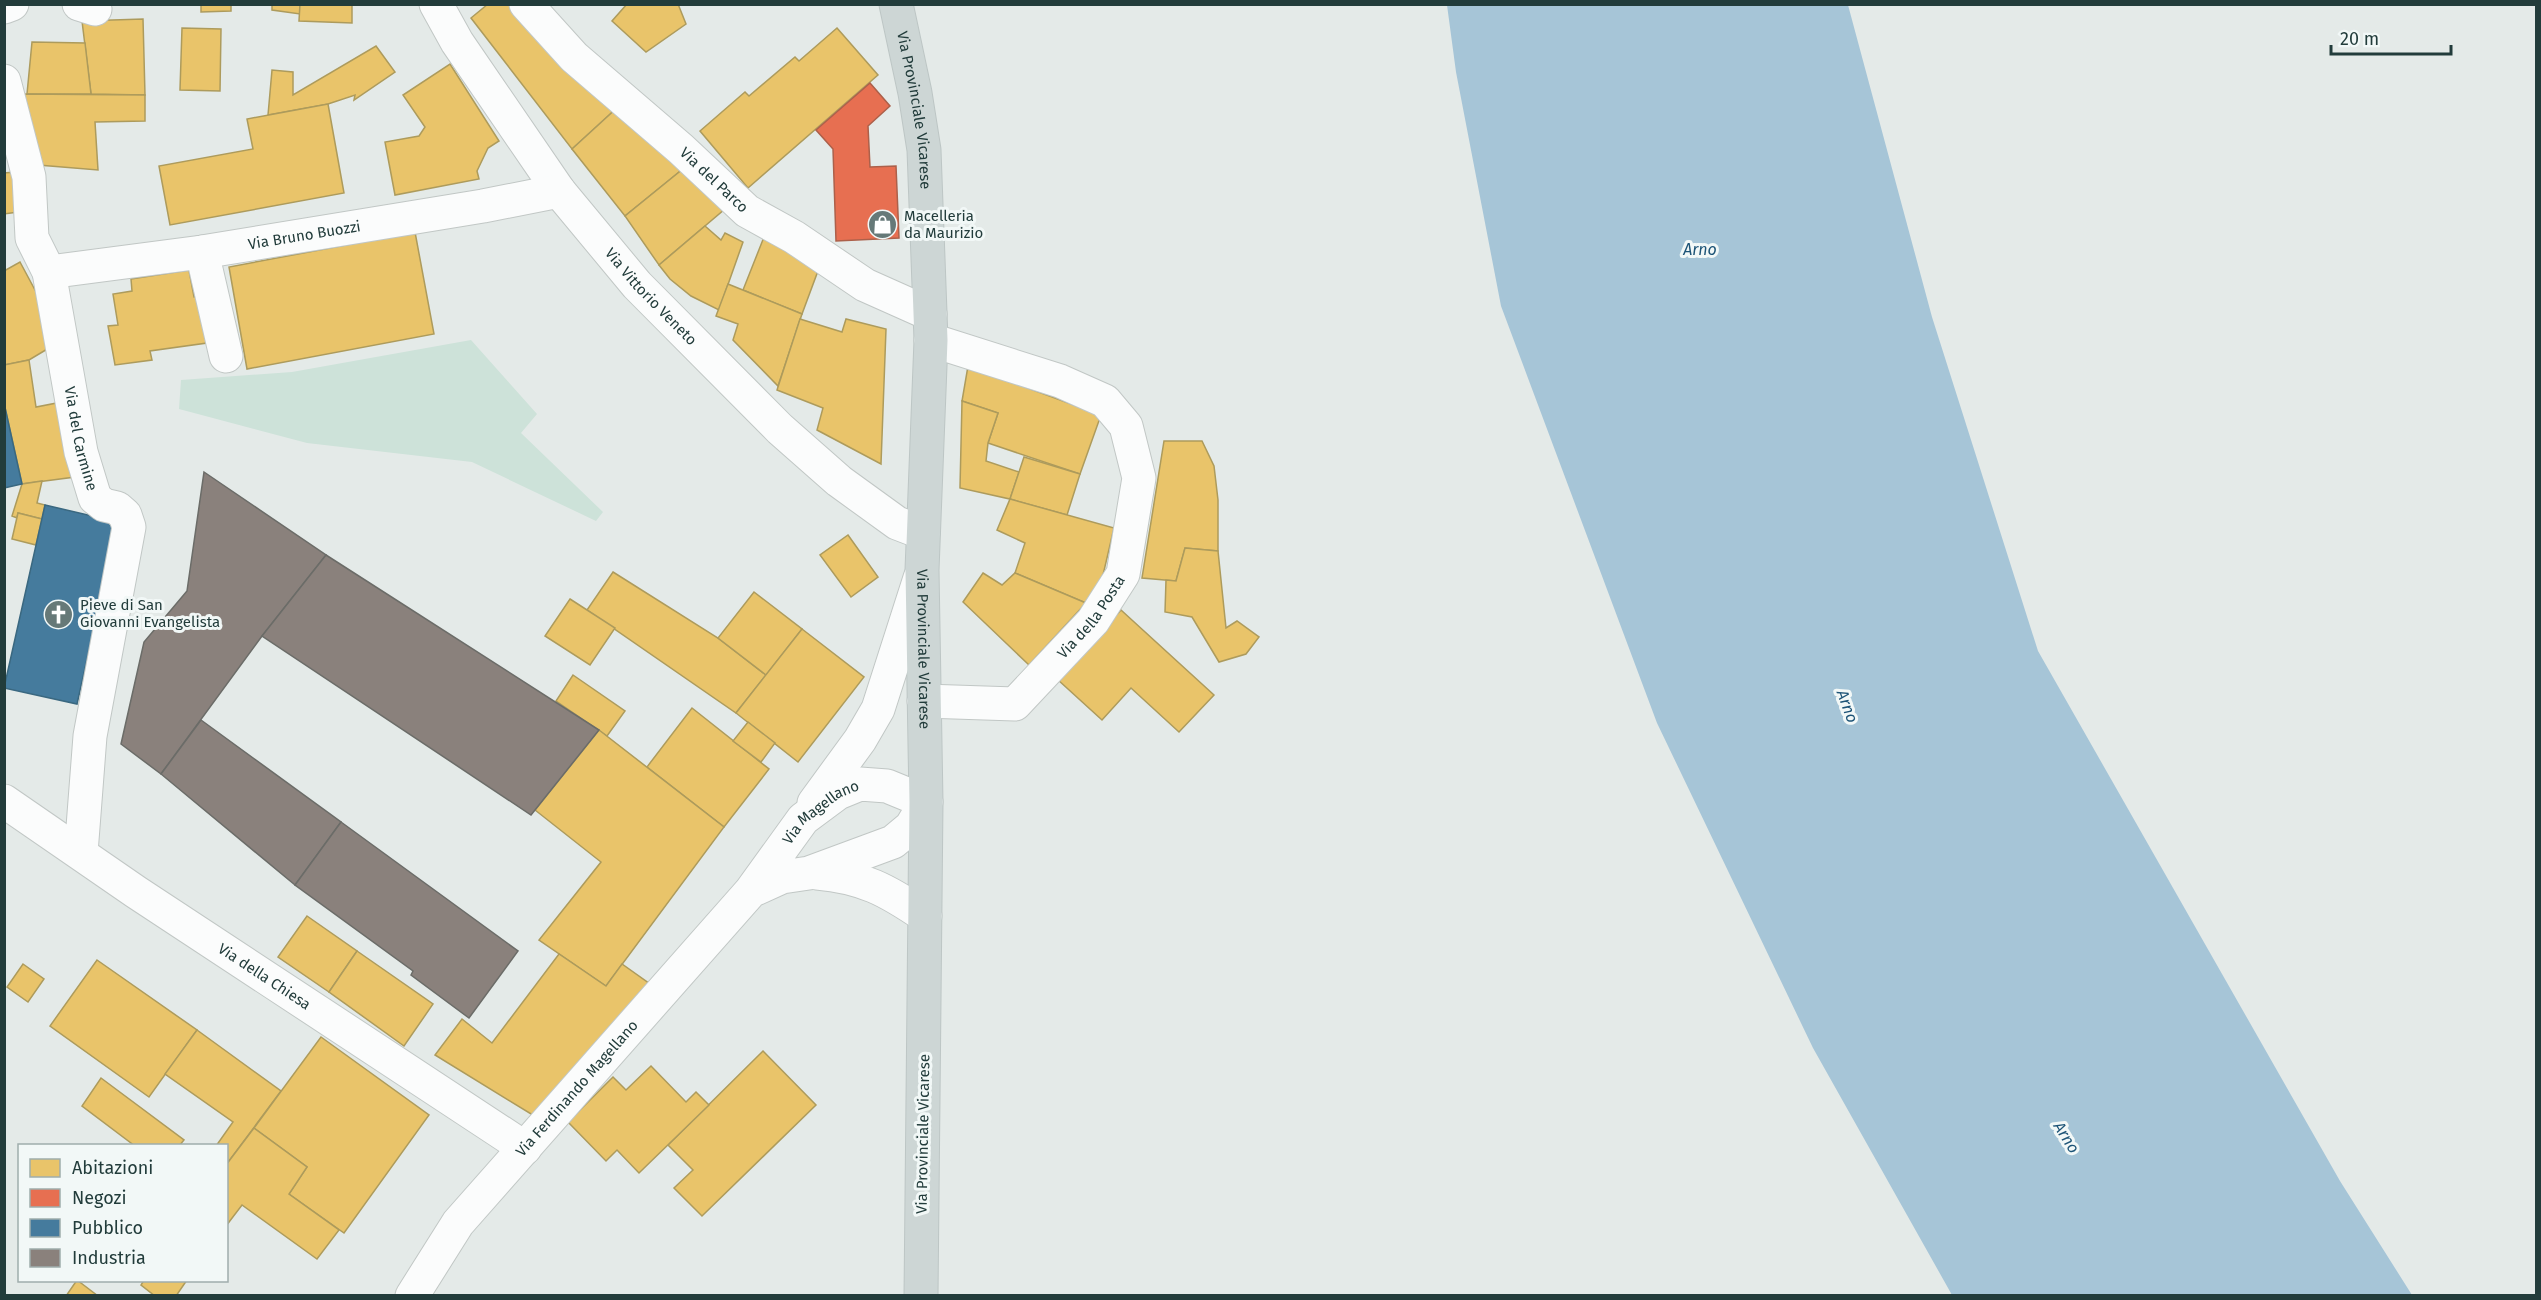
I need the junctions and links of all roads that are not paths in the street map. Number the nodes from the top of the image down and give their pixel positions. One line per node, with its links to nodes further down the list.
1 (12, 4): 4 (street)
2 (526, 4): 10 (street, Via del Parco)
3 (896, 4): 10 (main road, Via Provinciale Vicarese)
4 (4, 7)
5 (443, 7): 7 (street, Via Vittorio Veneto)
6 (4, 81): 9 (street, Via del Carmine)
7 (559, 191): 8 (street, Via Bruno Buozzi); 12 (street, Via Vittorio Veneto)
8 (202, 252): 9 (street, Via Bruno Buozzi); 11 (street)
9 (49, 272): 18 (street, Via del Carmine)
10 (931, 327): 12 (main road, Via Provinciale Vicarese); 14 (street, Via della Posta)
11 (226, 356)
12 (923, 532): 13 (main road, Via Provinciale Vicarese)
13 (922, 570): 14 (main road, Via Provinciale Vicarese); 17 (street)
14 (924, 701): 16 (main road, Via Provinciale Vicarese)
15 (4, 801): 18 (street, Via della Chiesa)
16 (926, 802): 17 (street, Via Magellano); 19 (street); 21 (main road, Via Provinciale Vicarese)
17 (803, 819): 20 (street, Via Magellano)
18 (81, 853): 22 (street, Via della Chiesa)
19 (809, 873): 20 (street); 21 (street)
20 (751, 891): 22 (street, Via Ferdinando Magellano)
21 (925, 916): 24 (main road, Via Provinciale Vicarese)
22 (525, 1148): 23 (street, Via Ferdinando Magellano)
23 (412, 1296)
24 (921, 1296)

